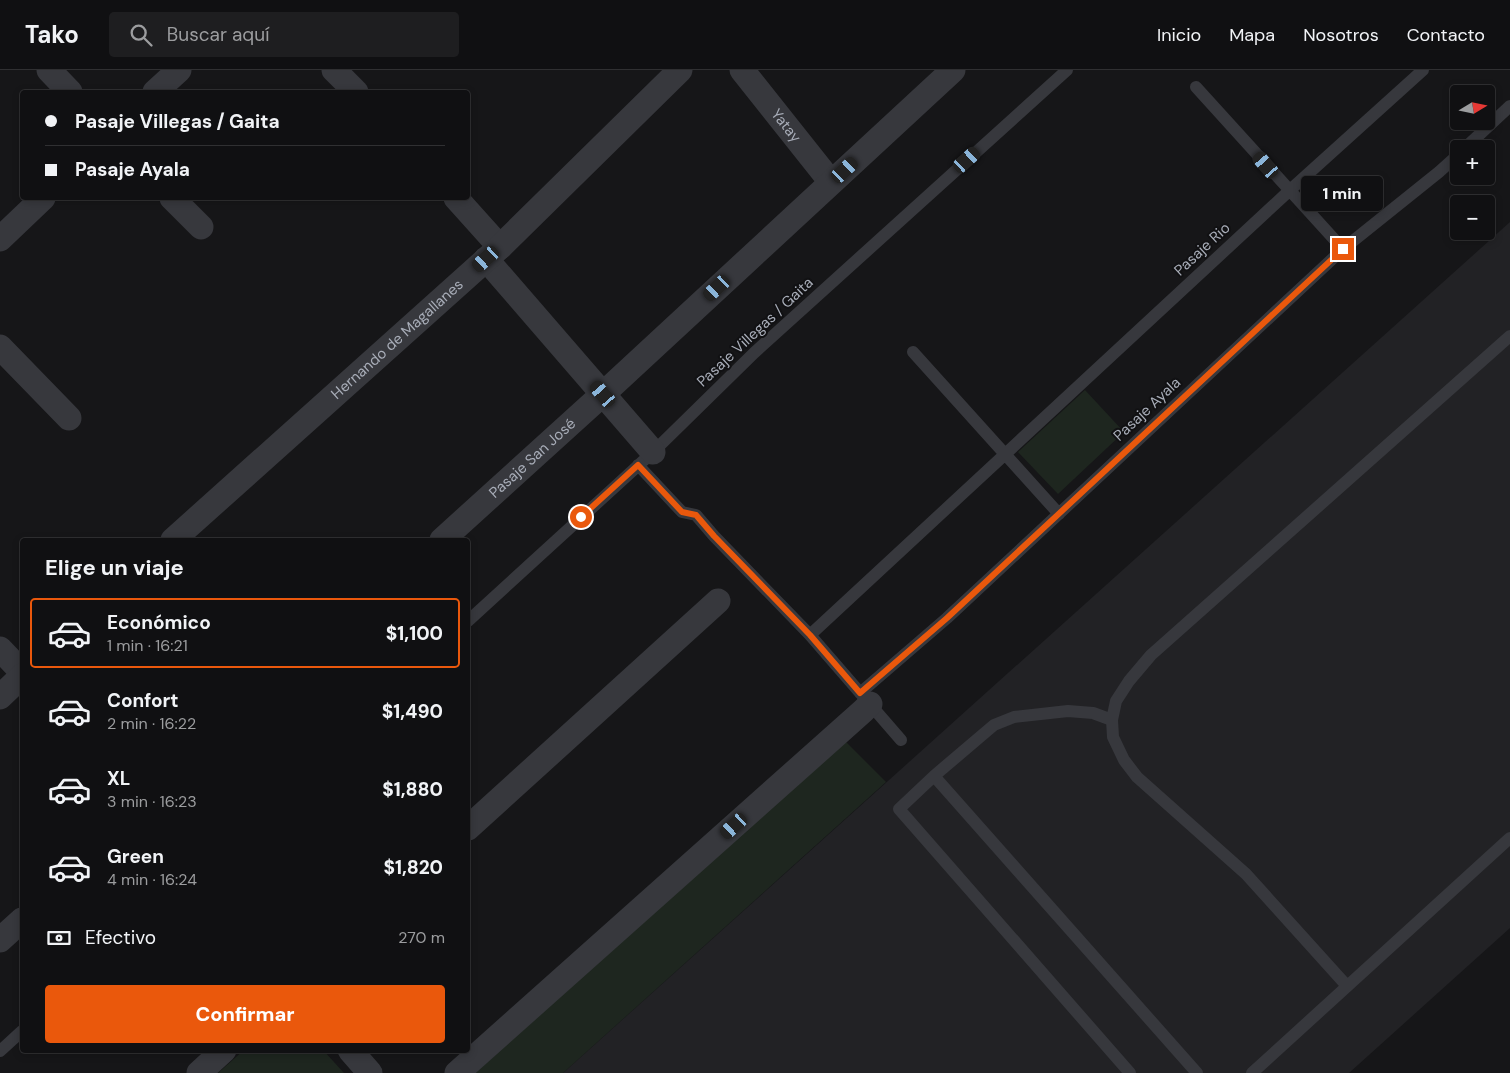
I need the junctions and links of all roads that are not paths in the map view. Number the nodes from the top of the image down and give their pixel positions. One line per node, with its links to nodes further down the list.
1 (49, 70): 10 (street)
2 (179, 70): 11 (street)
3 (334, 70): 12 (street)
4 (680, 70): 24 (street, Hernando de Magallanes)
5 (742, 70): 16 (street, Yatay)
6 (953, 70): 16 (street, Pasaje San José)
7 (1067, 70): 31 (lane, Pasaje Villegas / Gaita)
8 (1423, 70): 17 (lane, Pasaje Rio)
9 (1196, 87): 17 (lane)
10 (68, 90)
11 (157, 90)
12 (354, 90)
13 (1510, 106): 14 (lane)
14 (1474, 140)
15 (1450, 162): 23 (lane, Pasaje Ayala)
16 (831, 182): 28 (street, Pasaje San José)
17 (1289, 191): 23 (lane); 30 (lane, Pasaje Rio)
18 (42, 200): 22 (street)
19 (174, 200): 21 (street)
20 (457, 200): 24 (street)
21 (201, 227)
22 (0, 239)
23 (1343, 249): 32 (lane, Pasaje Ayala)
24 (493, 253): 28 (street); 33 (street, Hernando de Magallanes)
25 (1509, 339): 41 (lane)
26 (0, 346): 29 (street)
27 (913, 352): 30 (lane)
28 (603, 394): 31 (street); 34 (street, Pasaje San José)
29 (69, 418)
30 (1005, 454): 32 (lane); 37 (lane, Pasaje Rio)
31 (646, 458): 36 (lane, Pasaje Villegas / Gaita); 37 (lane)
32 (1059, 514): 40 (lane, Pasaje Ayala)
33 (175, 538)
34 (444, 538)
35 (718, 601): 44 (street)
36 (470, 620)
37 (810, 635): 40 (lane)
38 (0, 649): 39 (street)
39 (15, 688)
40 (865, 698): 42 (lane); 55 (street)
41 (1112, 720): 43 (lane); 48 (lane)
42 (901, 740)
43 (934, 776): 56 (lane); 57 (lane)
44 (470, 826)
45 (1510, 838): 48 (lane)
46 (20, 922): 47 (street)
47 (0, 940)
48 (1347, 986): 58 (lane)
49 (20, 1033): 50 (lane)
50 (0, 1052)
51 (221, 1053): 53 (street)
52 (353, 1053): 54 (street)
53 (199, 1073)
54 (370, 1073)
55 (457, 1073)
56 (1130, 1073)
57 (1196, 1073)
58 (1252, 1073)

